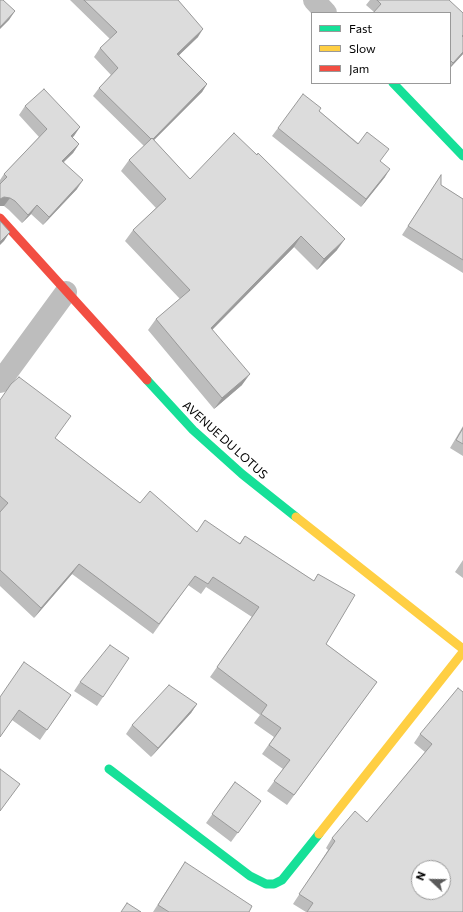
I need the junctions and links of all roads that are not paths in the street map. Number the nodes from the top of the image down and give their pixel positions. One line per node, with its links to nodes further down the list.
1 (314, 0): 2 (street)
2 (325, 12)
3 (393, 84): 4 (street)
4 (463, 156)
5 (0, 218): 6 (street, AVENUE DU LOTUS)
6 (66, 292): 7 (street); 8 (street, AVENUE DU LOTUS)
7 (0, 382)
8 (463, 649)
9 (463, 652): 10 (street)
10 (109, 768)

